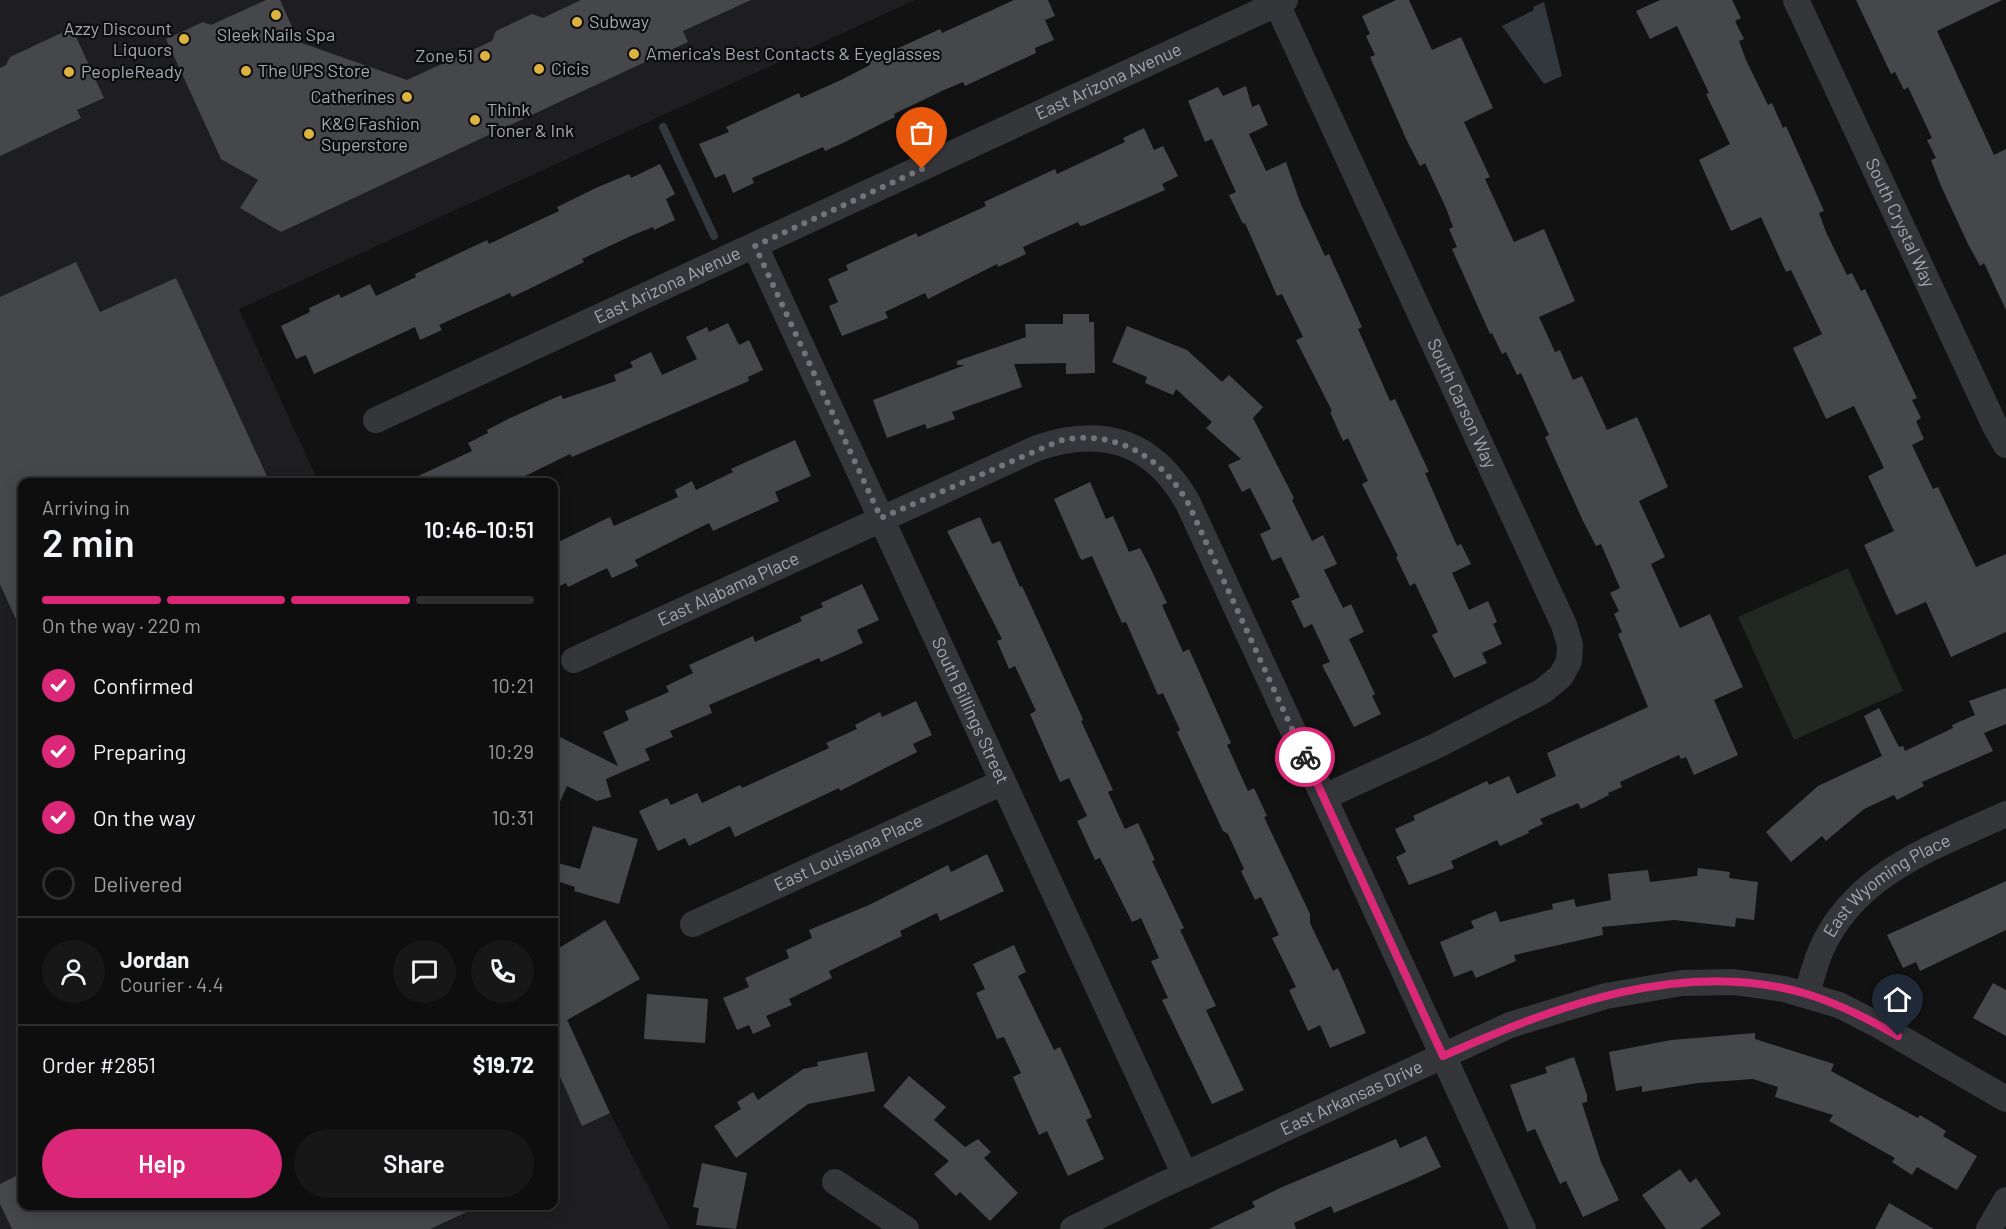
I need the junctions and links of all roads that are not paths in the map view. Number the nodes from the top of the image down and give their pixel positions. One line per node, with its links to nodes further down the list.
1 (1796, 0): 5 (street, South Crystal Way)
2 (1281, 2): 3 (street, East Arizona Avenue); 9 (street, South Carson Way)
3 (755, 246): 4 (street, East Arizona Avenue); 6 (street, South Billings Street)
4 (376, 420)
5 (2006, 445)
6 (881, 518): 7 (street, East Alabama Place); 8 (street, South Billings Street); 9 (street, East Alabama Place)
7 (574, 660)
8 (1003, 782): 11 (street, East Louisiana Place); 15 (street, South Billings Street)
9 (1324, 797): 13 (street, East Alabama Place)
10 (2006, 814): 12 (street, East Wyoming Place)
11 (693, 924)
12 (1807, 994): 13 (street, East Arkansas Drive); 14 (street, East Arkansas Drive)
13 (1443, 1056): 15 (street, East Arkansas Drive); 20 (street, East Alabama Place)
14 (2006, 1099)
15 (1185, 1175): 19 (street, East Arkansas Drive)
16 (835, 1182): 18 (street)
17 (2006, 1200): 21 (street)
18 (906, 1229)
19 (1073, 1229)
20 (1523, 1229)
21 (1989, 1229)

